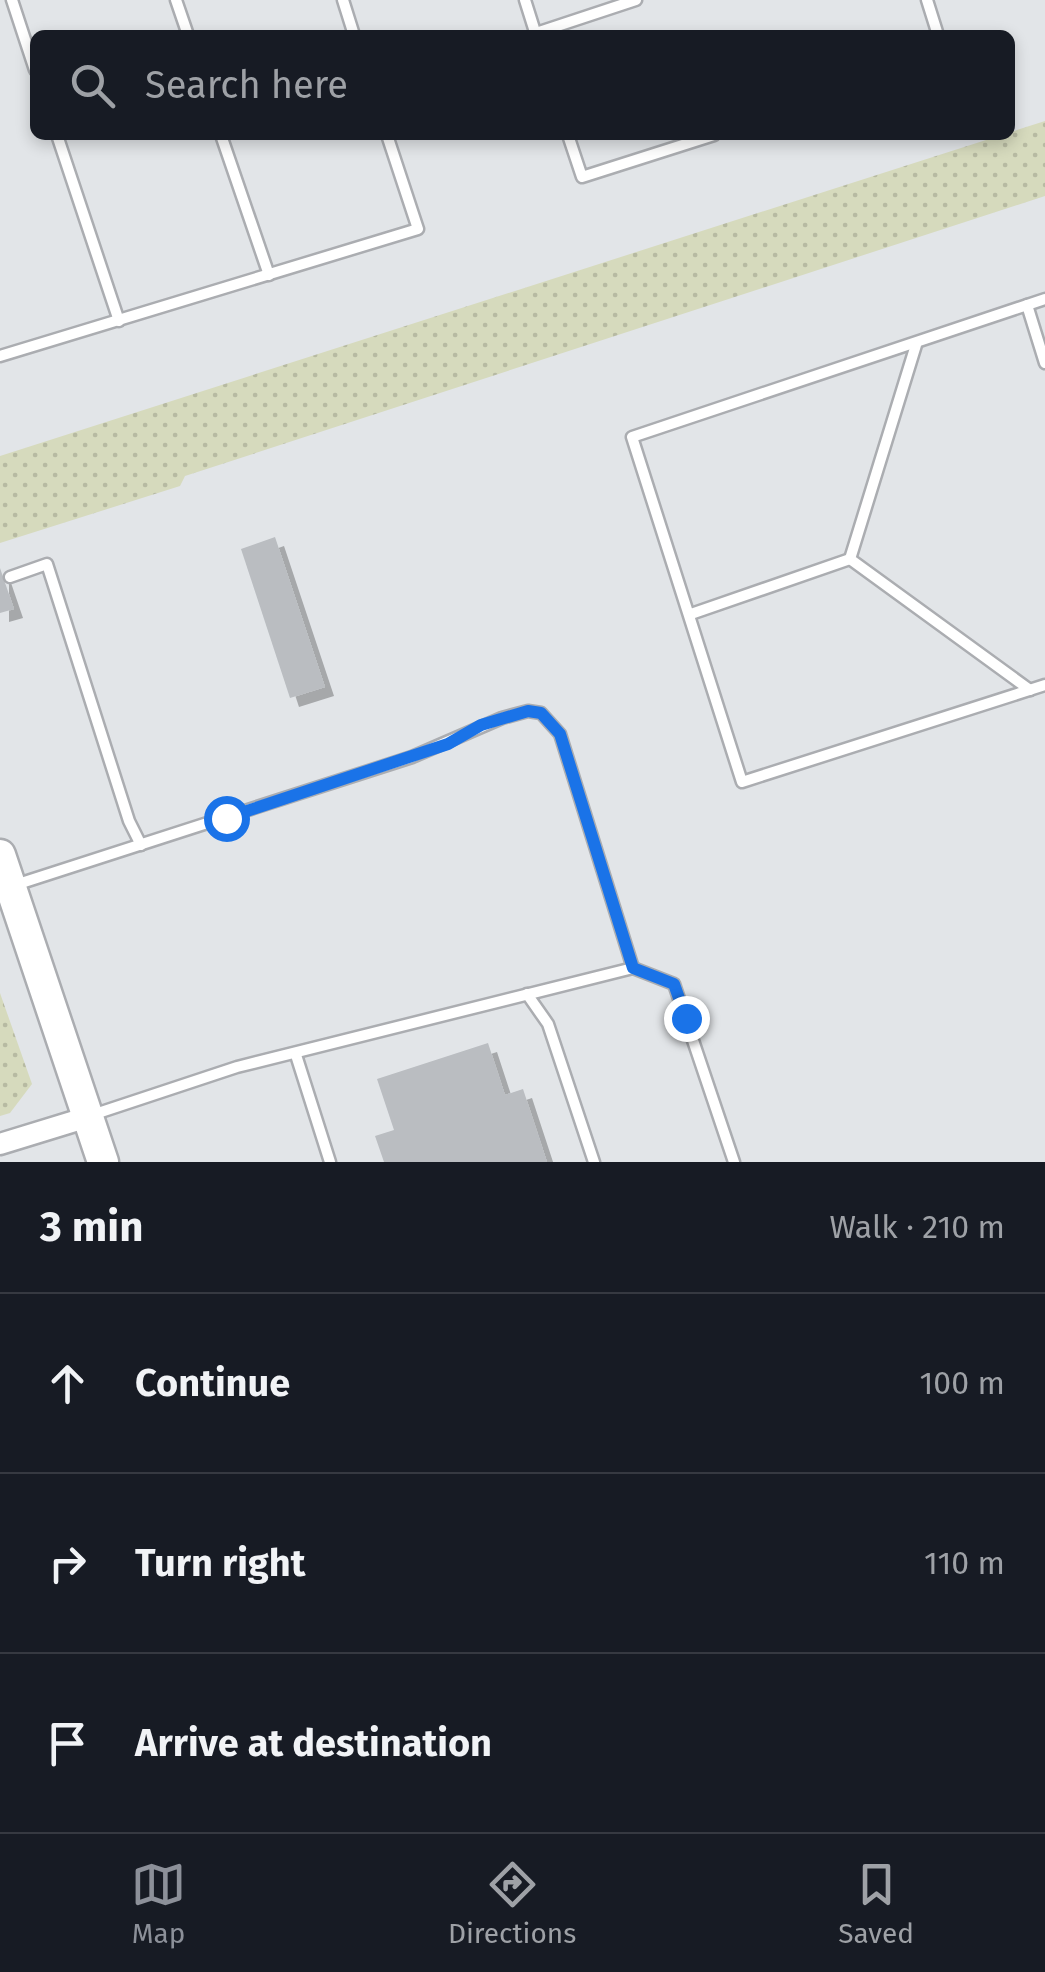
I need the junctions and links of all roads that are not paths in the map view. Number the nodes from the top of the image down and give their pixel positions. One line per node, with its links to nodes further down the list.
1 (12, 0): 12 (lane)
2 (176, 0): 7 (lane)
3 (342, 0): 8 (lane)
4 (525, 0): 9 (lane)
5 (636, 0): 10 (lane)
6 (927, 0): 11 (lane)
7 (186, 30)
8 (352, 30)
9 (535, 30)
10 (548, 30)
11 (936, 30)
12 (30, 55)
13 (59, 140): 21 (lane)
14 (224, 140): 18 (lane)
15 (389, 140): 18 (lane)
16 (570, 140): 17 (lane)
17 (698, 140)
18 (269, 275): 21 (lane)
19 (1045, 299): 20 (lane)
20 (1027, 305): 22 (lane); 24 (lane)
21 (119, 321): 23 (lane)
22 (916, 345): 25 (lane); 27 (lane)
23 (0, 356)
24 (1045, 364)
25 (850, 560): 27 (lane); 29 (lane)
26 (10, 577): 30 (lane)
27 (691, 614): 29 (lane)
28 (1045, 685): 29 (lane)
29 (1030, 690)
30 (141, 845): 32 (lane); 33 (lane)
31 (0, 855): 32 (main road)
32 (11, 887): 36 (main road)
33 (633, 968): 34 (lane); 41 (lane)
34 (528, 994): 35 (lane); 40 (lane)
35 (296, 1055): 36 (lane); 39 (lane)
36 (88, 1116): 37 (street); 38 (main road)
37 (0, 1144)
38 (102, 1162)
39 (330, 1162)
40 (594, 1162)
41 (734, 1162)

